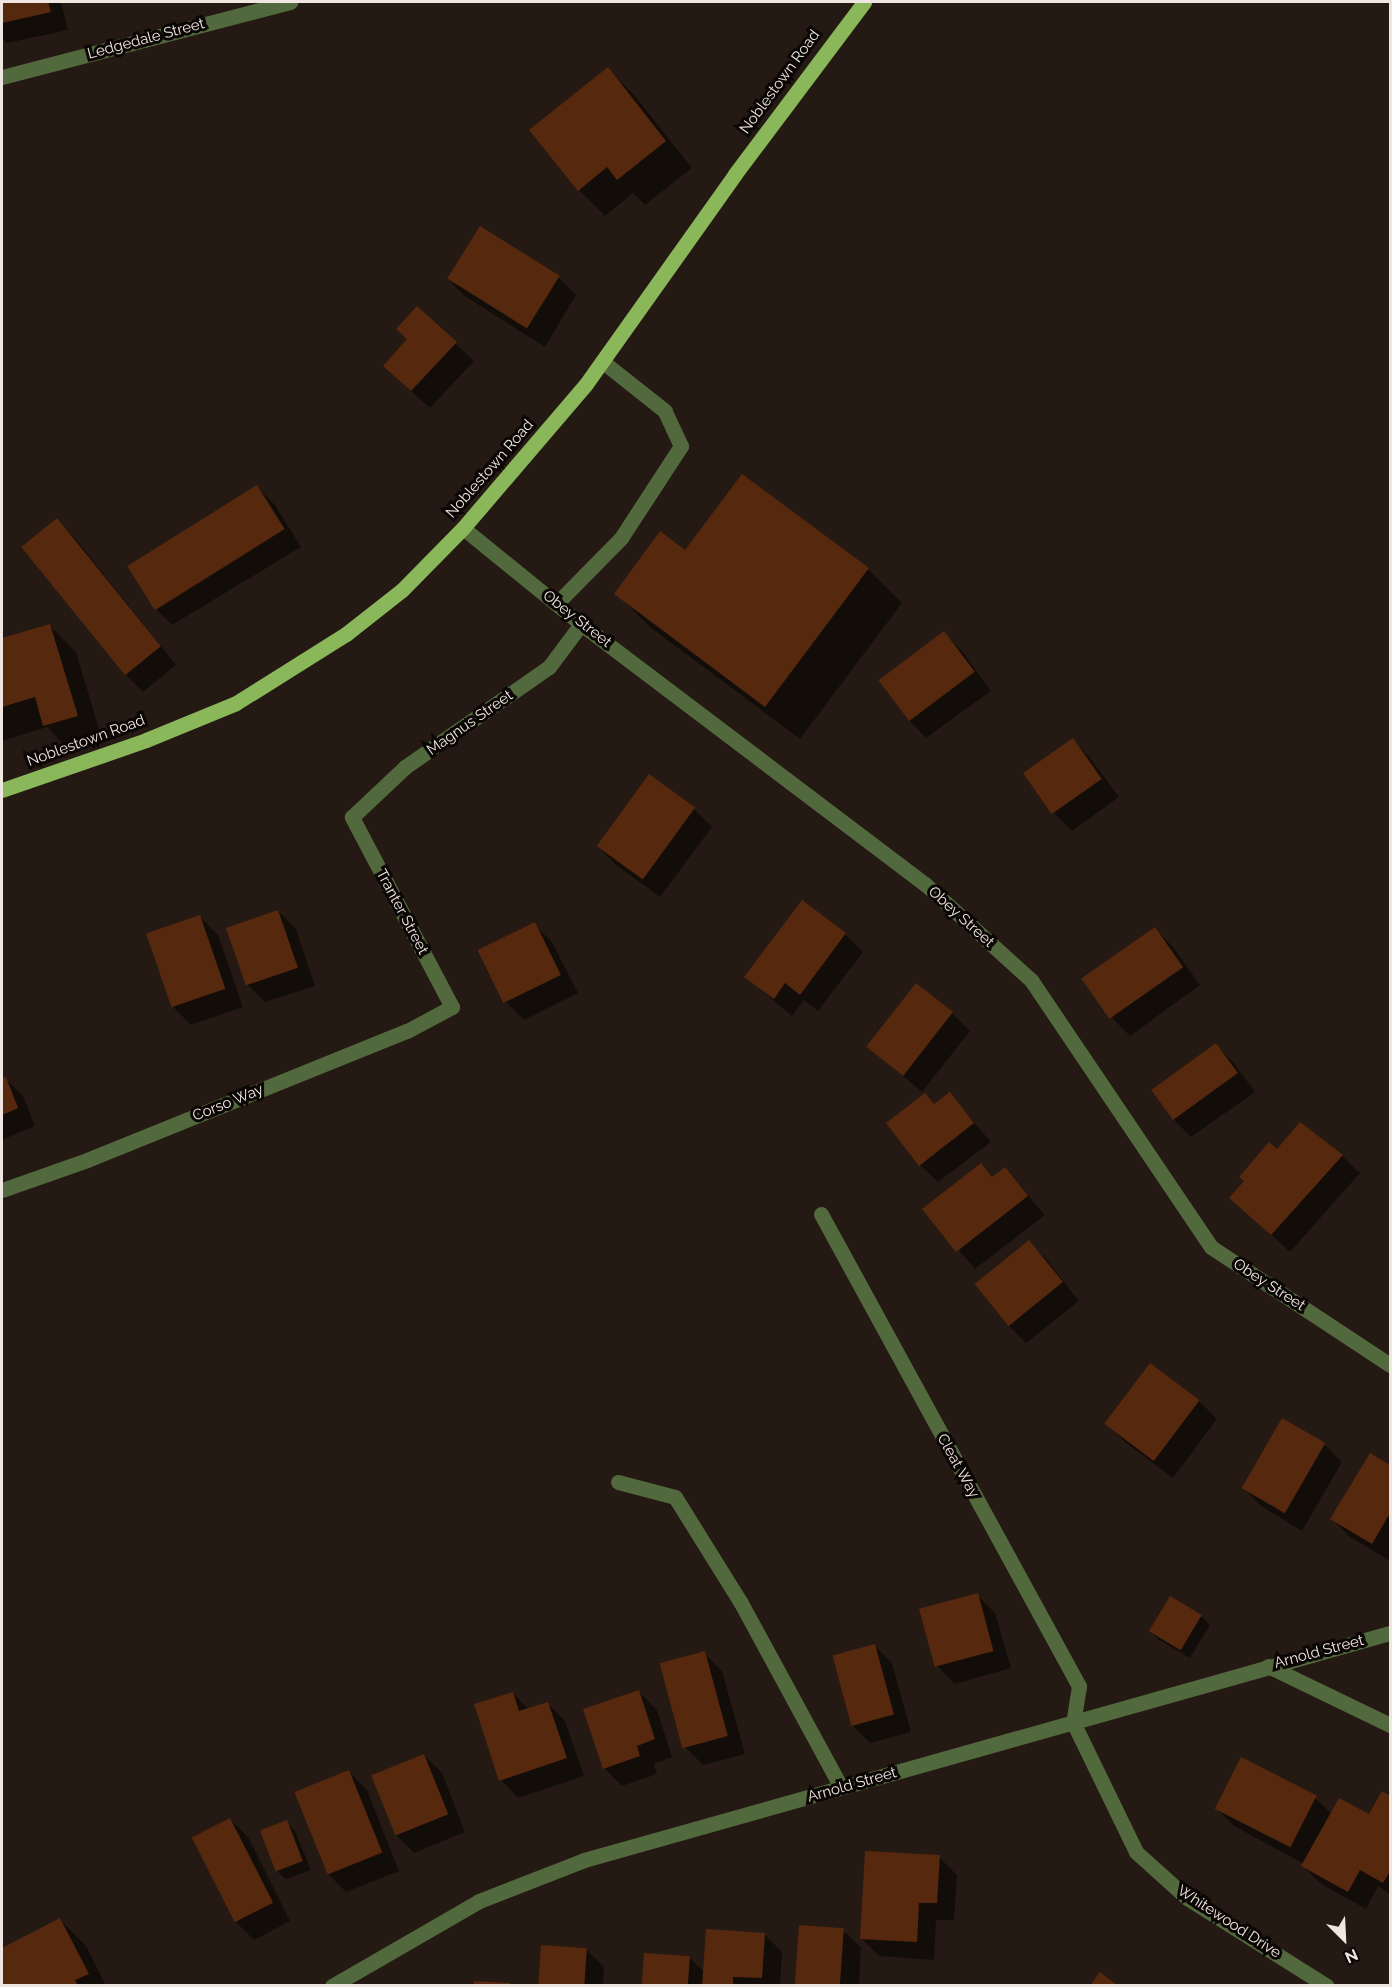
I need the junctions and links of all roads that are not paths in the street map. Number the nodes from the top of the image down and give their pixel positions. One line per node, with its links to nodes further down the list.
1 (290, 2): 3 (street, Ledgedale Street)
2 (864, 2): 4 (main road, Noblestown Road)
3 (2, 76)
4 (602, 361): 5 (main road, Noblestown Road); 6 (street)
5 (464, 528): 6 (street, Obey Street); 8 (main road, Noblestown Road)
6 (556, 604): 7 (street, Obey Street)
7 (581, 624): 9 (street, Magnus Street); 13 (street, Obey Street)
8 (2, 790)
9 (352, 817): 10 (street, Tranter Street)
10 (452, 1007): 11 (street, Corso Way)
11 (2, 1191)
12 (821, 1214): 17 (street, Cleat Way)
13 (1390, 1365)
14 (618, 1482): 19 (street)
15 (1390, 1633): 16 (street, Arnold Street)
16 (1268, 1666): 17 (street, Arnold Street); 18 (street)
17 (1073, 1722): 19 (street, Arnold Street); 21 (street, Whitewood Drive)
18 (1390, 1725)
19 (841, 1787): 20 (street, Arnold Street)
20 (332, 1986)
21 (1327, 1986)

